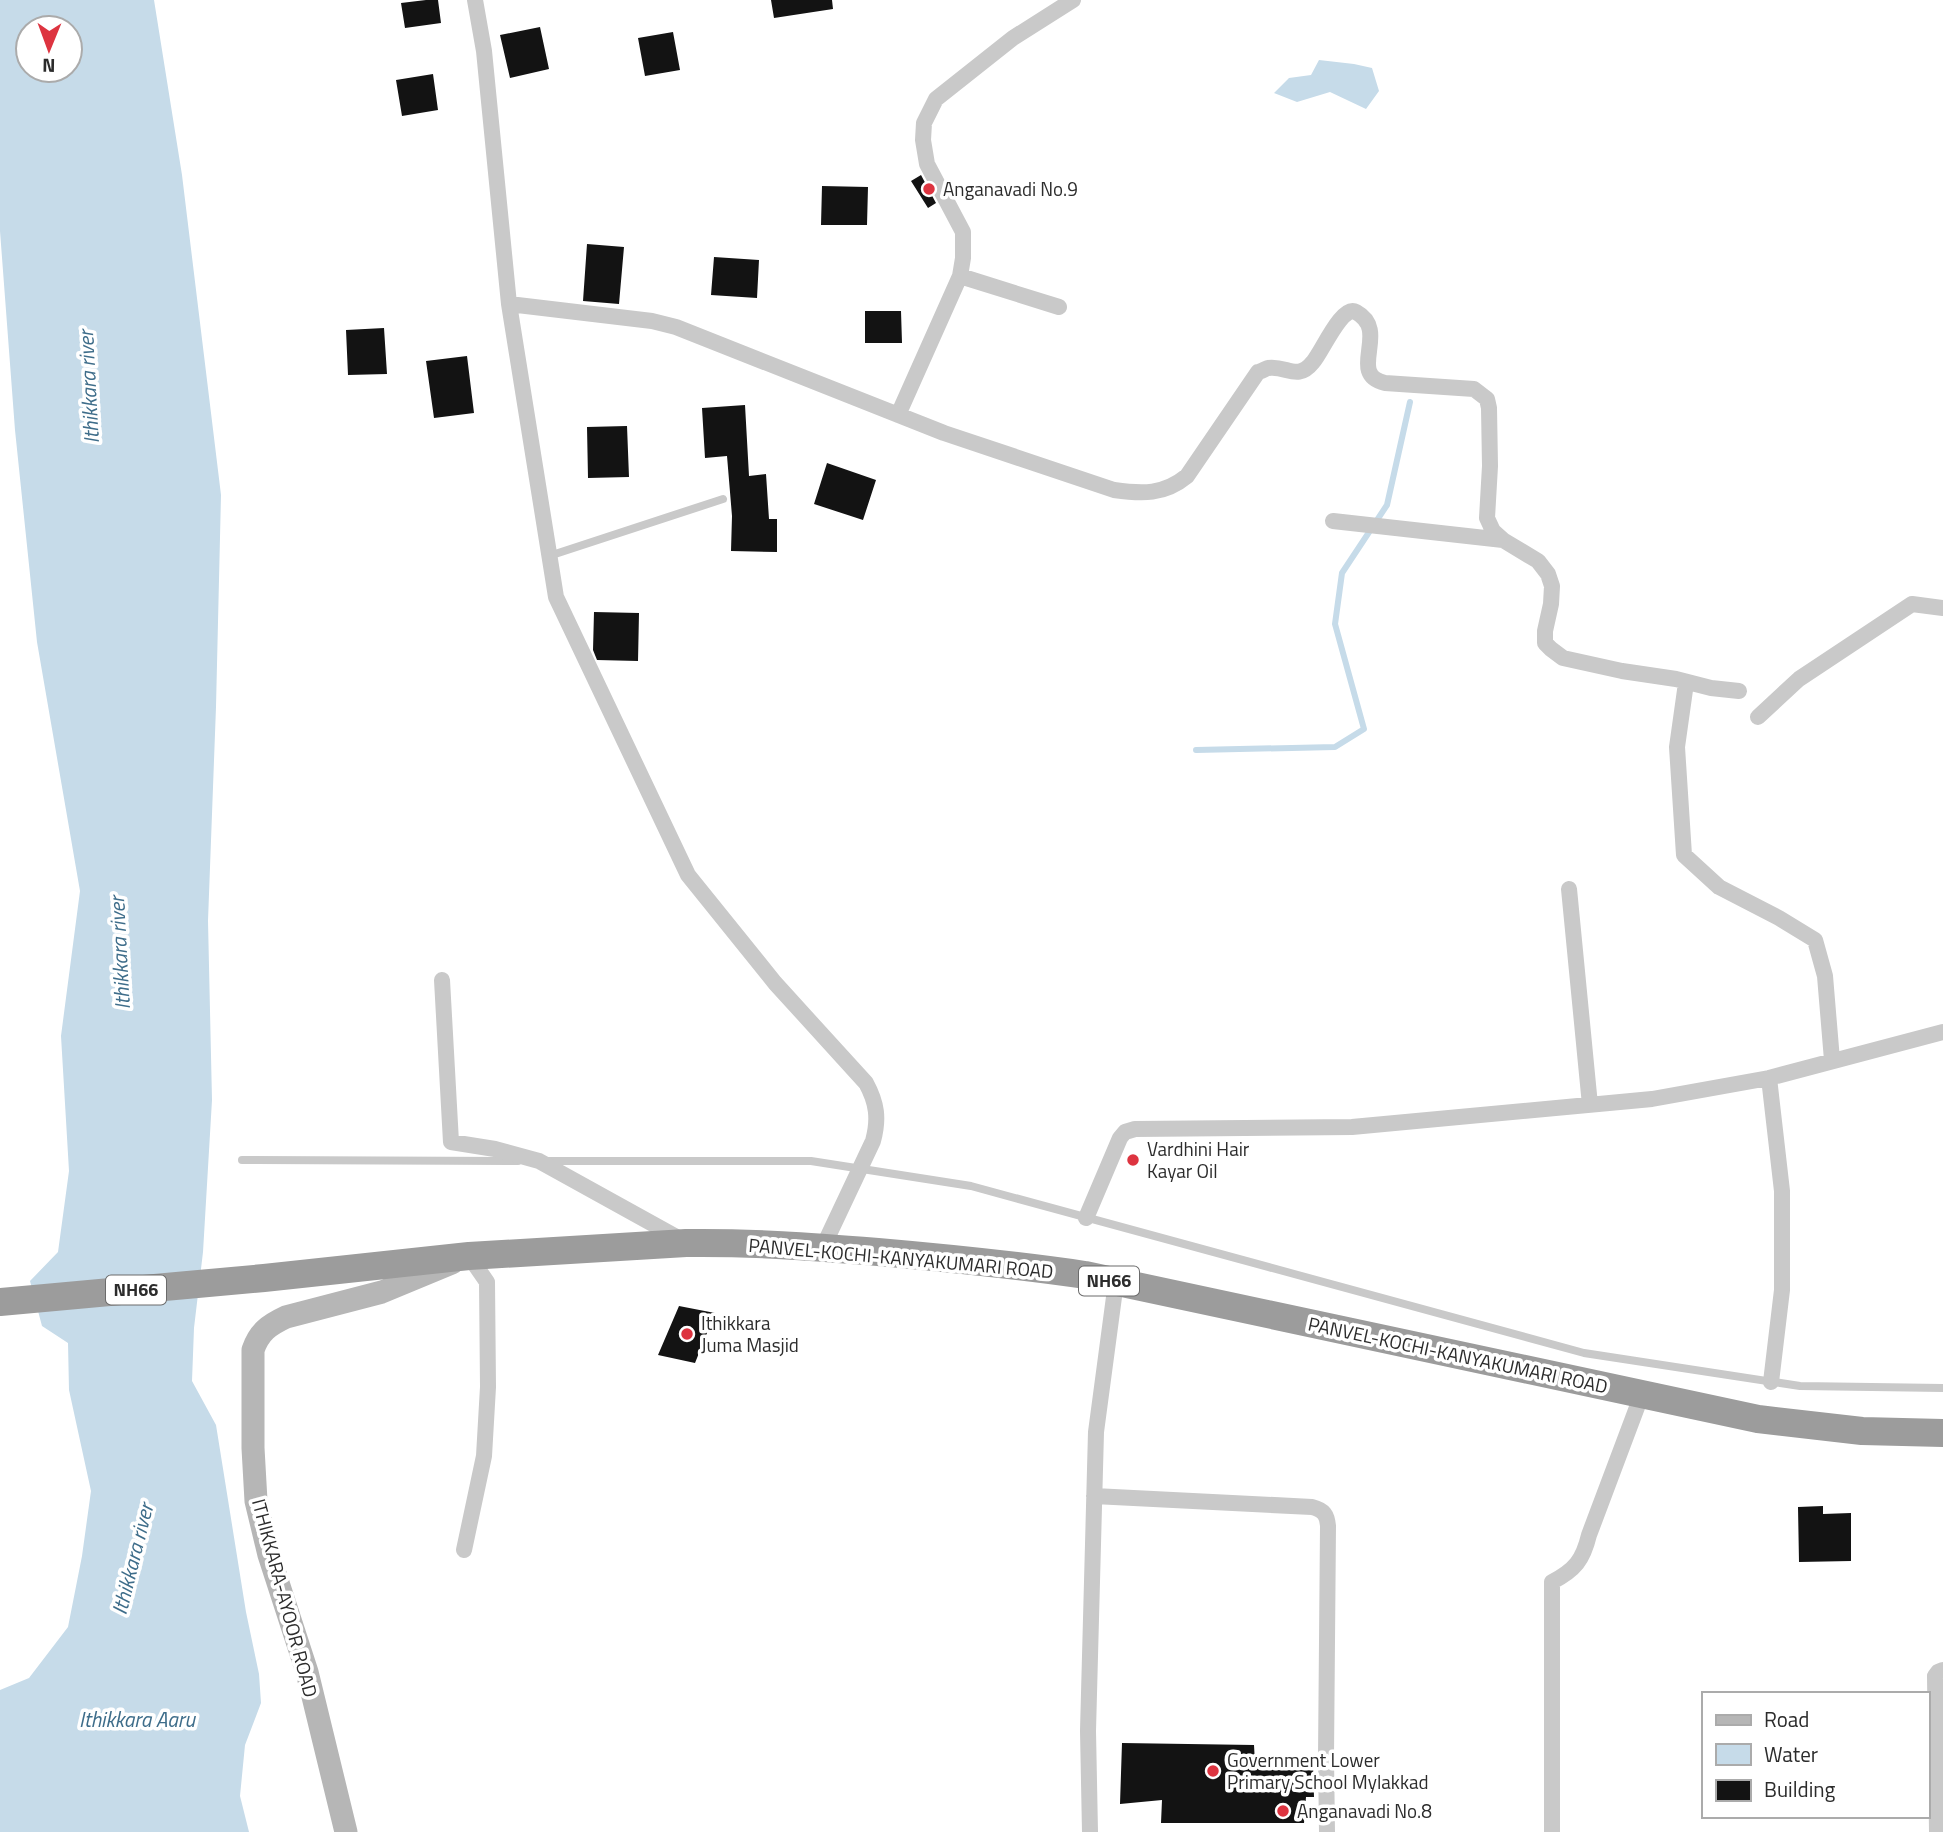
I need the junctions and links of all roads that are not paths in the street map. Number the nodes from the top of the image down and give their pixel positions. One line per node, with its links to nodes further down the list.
1 (475, 0): 4 (street)
2 (1073, 0): 3 (street)
3 (960, 276): 5 (street); 6 (street)
4 (509, 304): 6 (street); 10 (street)
5 (1059, 307)
6 (898, 415): 9 (street)
7 (723, 499): 10 (lane)
8 (1333, 521): 9 (street)
9 (1503, 540): 12 (street)
10 (548, 556): 23 (street)
11 (1943, 608): 14 (street)
12 (1686, 683): 13 (street); 18 (street)
13 (1739, 691)
14 (1758, 717)
15 (1569, 890): 20 (street)
16 (442, 980): 22 (street)
17 (1943, 1032): 18 (street)
18 (1832, 1060): 19 (street)
19 (1769, 1078): 20 (street); 30 (street)
20 (1590, 1105): 24 (street)
21 (242, 1160): 22 (lane)
22 (539, 1161): 23 (lane); 25 (street)
23 (860, 1168): 24 (lane); 26 (street)
24 (1086, 1217): 30 (lane)
25 (686, 1243): 26 (highway, PANVEL-KOCHI-KANYAKUMARI ROAD / NH66); 27 (highway, PANVEL-KOCHI-KANYAKUMARI ROAD / NH66)
26 (823, 1247): 28 (highway, PANVEL-KOCHI-KANYAKUMARI ROAD / NH66)
27 (469, 1256): 29 (highway, PANVEL-KOCHI-KANYAKUMARI ROAD / NH66); 35 (street); 37 (main road, ITHIKKARA-AYOOR ROAD)
28 (1116, 1282): 32 (highway, PANVEL-KOCHI-KANYAKUMARI ROAD / NH66); 34 (street)
29 (4, 1302)
30 (1771, 1382): 31 (lane)
31 (1943, 1388)
32 (1642, 1394): 33 (highway, PANVEL-KOCHI-KANYAKUMARI ROAD / NH66); 40 (street)
33 (1943, 1433)
34 (1094, 1496): 38 (street); 39 (street)
35 (464, 1550)
36 (1943, 1670): 41 (street)
37 (346, 1832)
38 (1090, 1832)
39 (1327, 1832)
40 (1552, 1832)
41 (1937, 1832)

